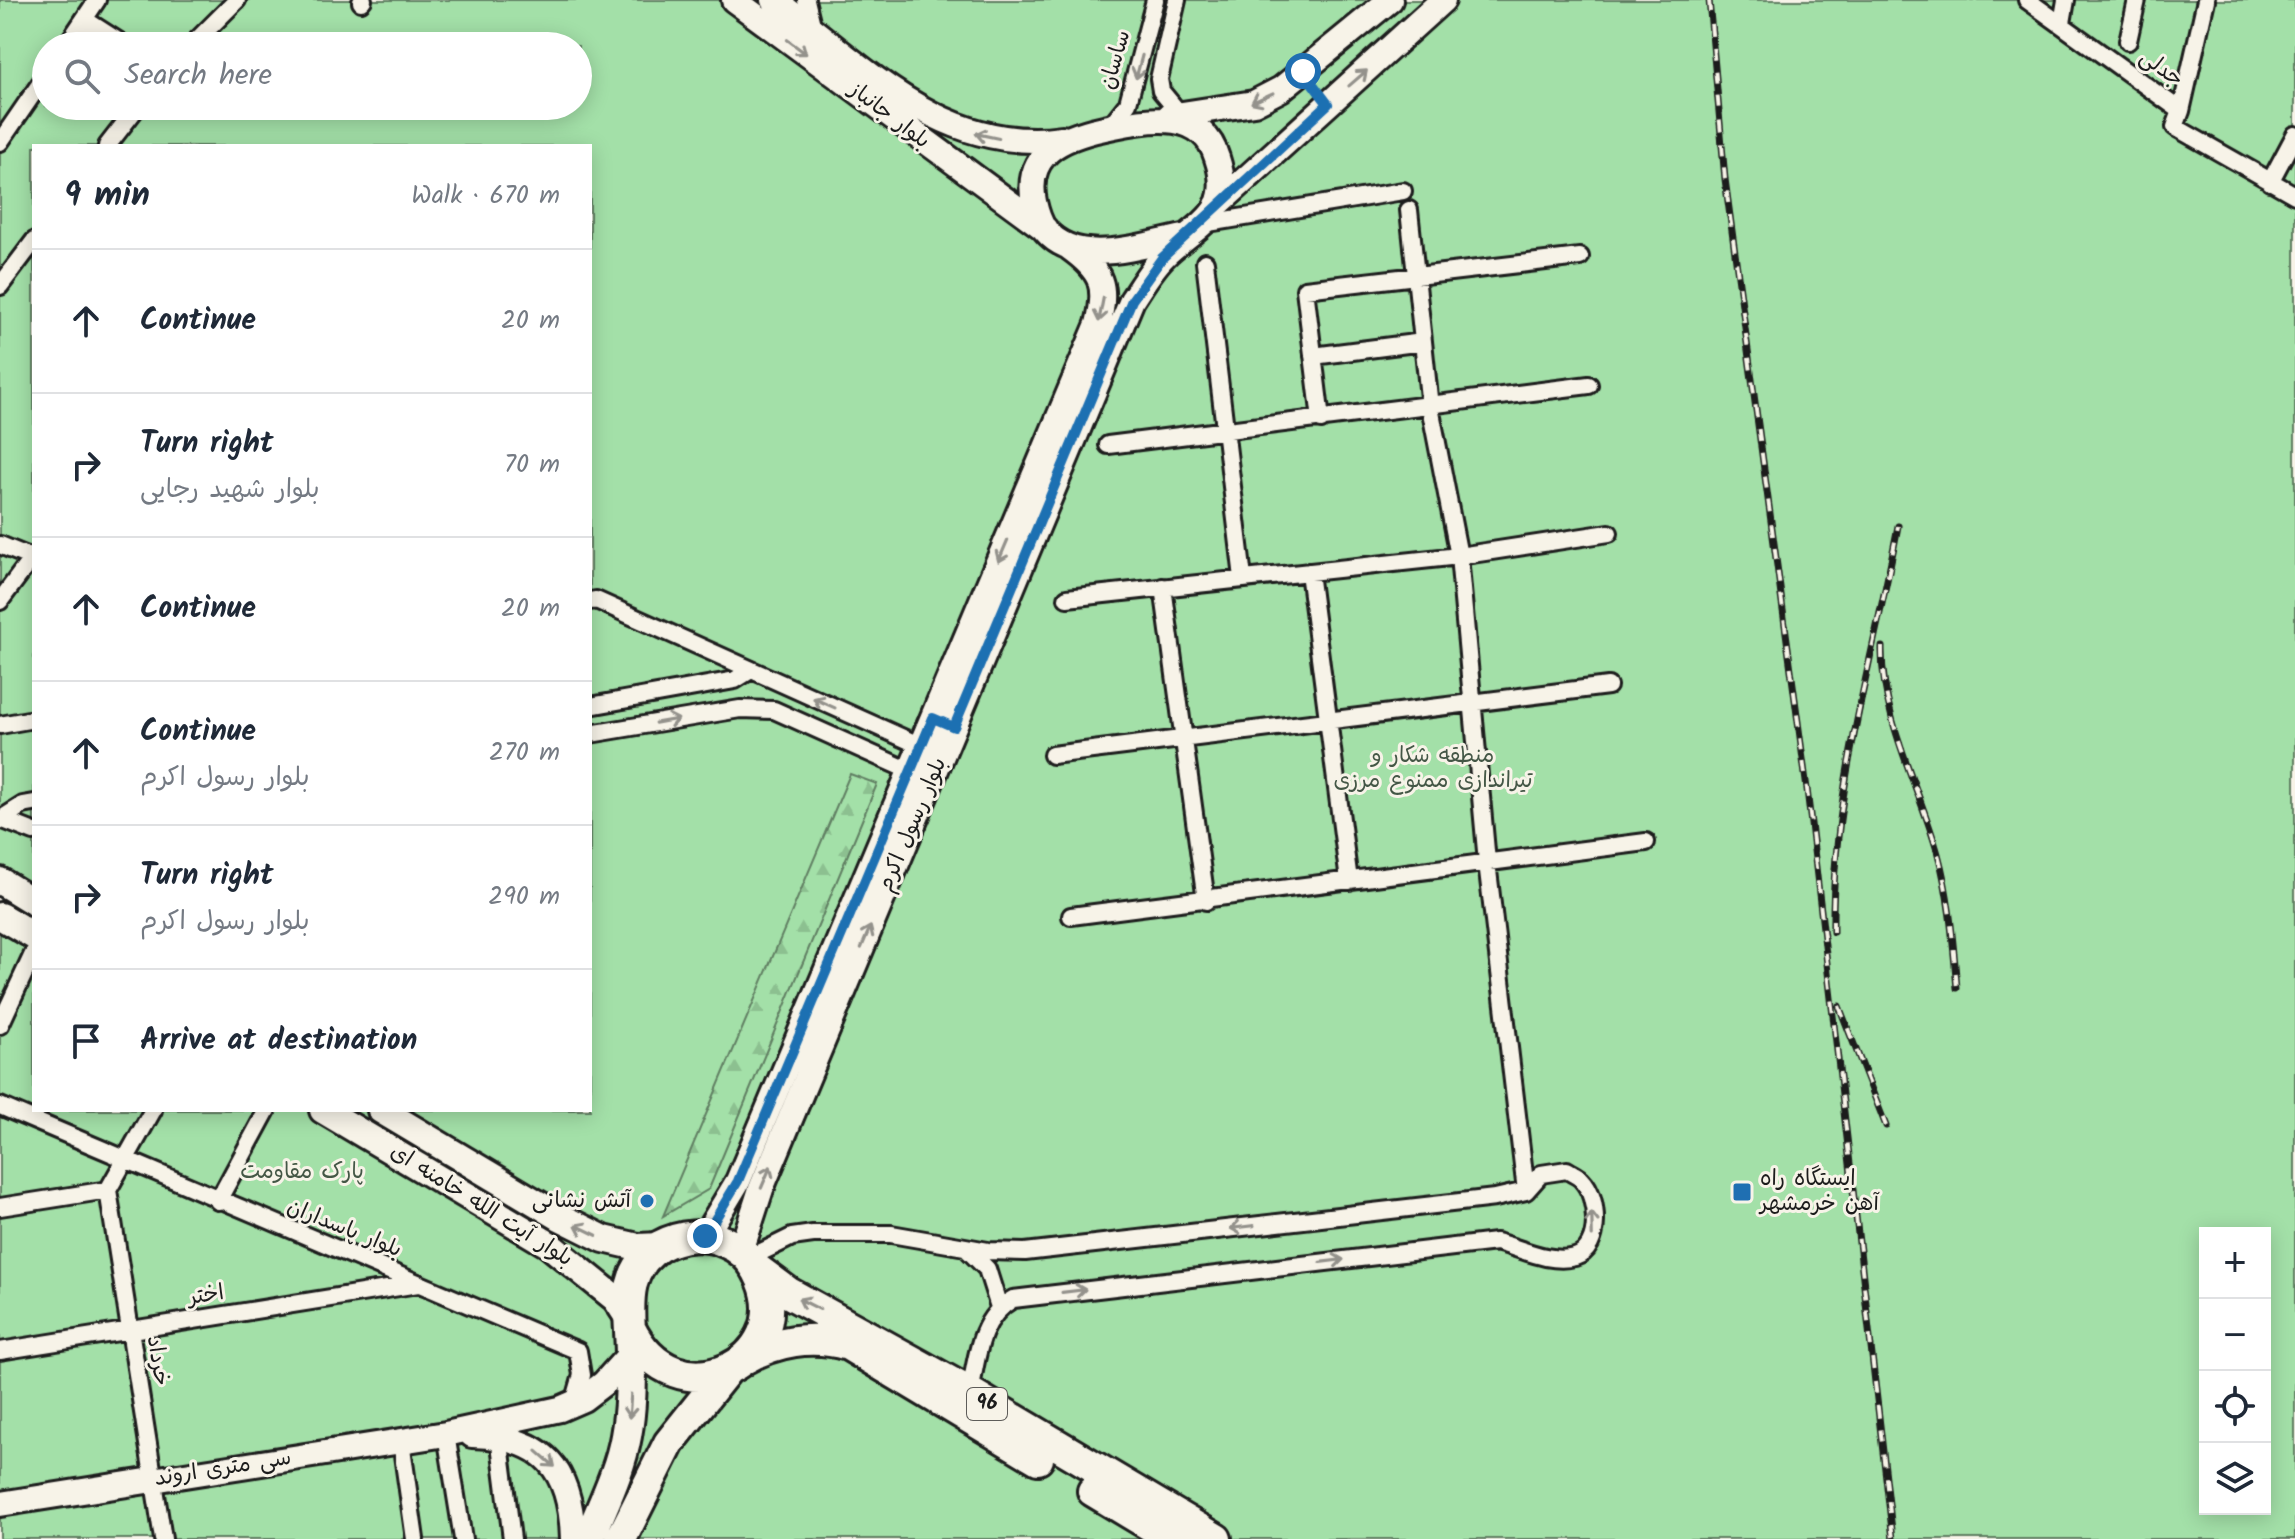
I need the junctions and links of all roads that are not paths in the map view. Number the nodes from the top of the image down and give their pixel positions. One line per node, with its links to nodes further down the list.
1 (97, 0): 14 (street)
2 (237, 0): 19 (street)
3 (734, 0): 38 (main road, بلوار جانباز, one-way to 38)
4 (774, 0): 16 (main road, بلوار جانباز)
5 (806, 0): 16 (street)
6 (1155, 0): 28 (street, ساسان, one-way to 28)
7 (1177, 0): 25 (street, ساسان)
8 (1390, 0): 21 (main road)
9 (1443, 0): 23 (main road, one-way to 9)
10 (2027, 0): 15 (street, جدلی)
11 (2066, 0): 15 (street)
12 (2137, 0): 20 (street)
13 (2206, 0): 24 (street)
14 (84, 19): 17 (street); 18 (street)
15 (2062, 23): 24 (street, جدلی)
16 (813, 29): 30 (main road, بلوار جانباز, one-way to 16)
17 (75, 32)
18 (104, 32)
19 (205, 32)
20 (2128, 41)
21 (1303, 71): 23 (main road); 25 (main road, one-way to 25)
22 (32, 95): 31 (street)
23 (1328, 104): 36 (main road)
24 (2181, 111): 33 (street, جدلی)
25 (1180, 114): 26 (main road)
26 (1152, 118): 28 (main road); 36 (main road)
27 (127, 120): 32 (street)
28 (1109, 127): 30 (main road)
29 (2295, 135): 33 (street)
30 (1064, 138): 38 (main road)
31 (0, 142)
32 (109, 144)
33 (2270, 182): 35 (street, جدلی)
34 (1403, 191): 39 (street)
35 (2295, 195)
36 (1217, 205): 39 (main road)
37 (1409, 210): 44 (street)
38 (1045, 230): 41 (main road)
39 (1192, 231): 41 (main road); 70 (main road, بلوار رسول اکرم)
40 (32, 244): 45 (street)
41 (1068, 247): 70 (main road, بلوار رسول اکرم, one-way to 70)
42 (1580, 257): 44 (street)
43 (1205, 262): 51 (street)
44 (1416, 276): 46 (street); 47 (street)
45 (0, 286)
46 (1423, 342): 47 (street); 49 (street)
47 (1313, 356): 50 (street)
48 (1589, 385): 49 (street)
49 (1430, 407): 50 (street); 55 (street)
50 (1321, 420): 51 (street)
51 (1223, 432): 52 (street); 57 (street)
52 (1108, 445)
53 (1609, 533): 55 (street)
54 (0, 545): 60 (street)
55 (1459, 556): 56 (street); 65 (street)
56 (1309, 572): 57 (street); 69 (street)
57 (1243, 578): 58 (street)
58 (1163, 587): 59 (street); 74 (street)
59 (1067, 598)
60 (0, 601)
61 (592, 601): 62 (street)
62 (751, 670): 63 (street); 72 (street, one-way to 62)
63 (735, 680): 66 (street); 67 (street)
64 (1608, 686): 65 (street)
65 (1471, 705): 69 (street); 83 (street)
66 (592, 706)
67 (740, 709): 73 (street, one-way to 67); 76 (street)
68 (32, 719): 71 (street)
69 (1328, 721): 74 (street); 85 (street)
70 (944, 722): 75 (main road, بلوار رسول اکرم); 107 (main road, بلوار رسول اکرم, one-way to 70)
71 (0, 725)
72 (875, 726): 75 (street); 76 (street)
73 (592, 734)
74 (1184, 739): 77 (street); 87 (street)
75 (921, 746): 78 (main road, بلوار رسول اکرم)
76 (864, 750): 78 (street)
77 (1052, 755)
78 (910, 771): 104 (main road, بلوار رسول اکرم)
79 (32, 803): 80 (street)
80 (0, 818): 81 (street)
81 (32, 831)
82 (1646, 842): 83 (street)
83 (1487, 862): 85 (street); 101 (street)
84 (0, 881): 86 (main road)
85 (1349, 881): 87 (street)
86 (32, 901)
87 (1206, 901): 89 (street)
88 (0, 916): 90 (main road)
89 (1071, 916)
90 (32, 935)
91 (32, 956): 92 (street)
92 (0, 1025)
93 (0, 1106): 98 (street, بلوار پاسداران)
94 (152, 1112): 99 (street)
95 (266, 1112): 102 (street)
96 (326, 1112): 111 (main road, بلوار آیت الله خامنه ای)
97 (384, 1112): 105 (main road, بلوار آیت الله خامنه ای, one-way to 97)
98 (38, 1116): 99 (street, بلوار پاسداران)
99 (126, 1159): 100 (street); 102 (street, بلوار پاسداران)
100 (108, 1190): 103 (street); 110 (street, خرداد)
101 (1526, 1191): 106 (street, one-way to 106); 109 (street, one-way to 101)
102 (218, 1201): 108 (street, بلوار پاسداران)
103 (0, 1207)
104 (705, 1236): 105 (highway); 107 (highway, 96)
105 (661, 1246): 111 (highway)
106 (965, 1247): 107 (street); 109 (street)
107 (750, 1260): 113 (highway, 96); 114 (highway, 96, one-way to 107)
108 (419, 1284): 110 (street, اختر); 115 (street, بلوار پاسداران)
109 (999, 1307): 114 (street)
110 (130, 1330): 112 (street, اختر); 119 (street, خرداد)
111 (629, 1332): 113 (highway, 96); 115 (main road); 126 (highway, one-way to 126)
112 (0, 1351)
113 (736, 1364): 127 (highway, 96); 128 (highway, 96)
114 (970, 1393): 129 (highway, 96)
115 (574, 1403): 116 (main road)
116 (446, 1434): 117 (main road); 118 (main road, سی متری اروند); 123 (street)
117 (499, 1436): 124 (street); 125 (main road, one-way to 125)
118 (401, 1441): 119 (main road, سی متری اروند); 122 (street)
119 (154, 1479): 120 (main road, سی متری اروند); 121 (street, خرداد)
120 (0, 1504)
121 (163, 1539)
122 (415, 1539)
123 (463, 1539)
124 (512, 1539)
125 (573, 1539)
126 (589, 1539)
127 (621, 1539)
128 (1173, 1539)
129 (1216, 1539)

